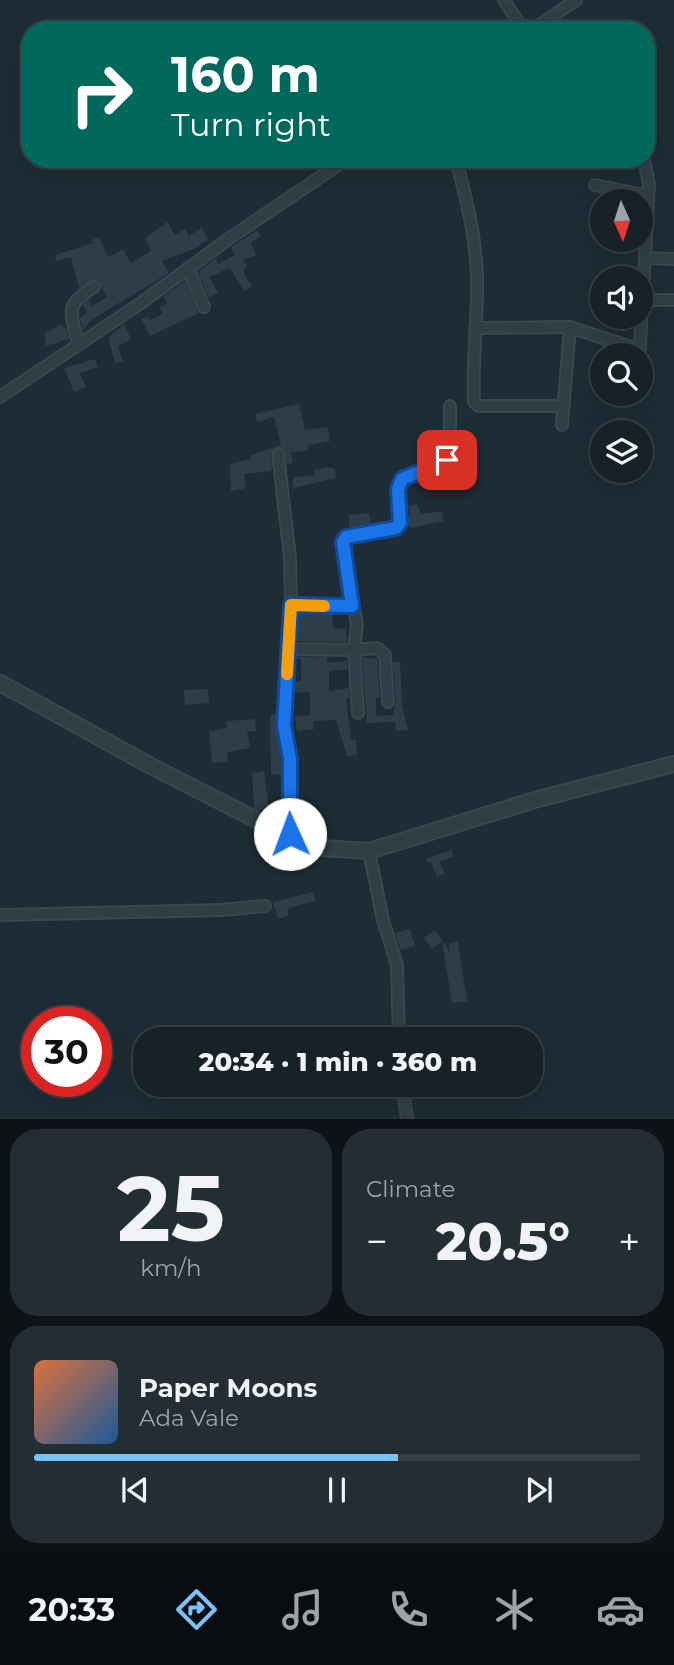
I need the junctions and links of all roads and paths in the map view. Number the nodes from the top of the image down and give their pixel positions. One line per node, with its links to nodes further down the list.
1 (505, 0): 3 (street)
2 (576, 0): 4 (street)
3 (518, 21)
4 (544, 21)
5 (334, 168): 15 (street)
6 (458, 168): 21 (street)
7 (645, 168): 10 (street)
8 (595, 185): 9 (street)
9 (614, 189)
10 (647, 189)
11 (645, 252): 12 (street)
12 (645, 257): 13 (street); 14 (street)
13 (674, 259)
14 (644, 266)
15 (188, 268): 19 (street); 23 (street)
16 (94, 287): 23 (street)
17 (653, 300): 18 (street)
18 (674, 300)
19 (204, 307)
20 (570, 327): 21 (street); 22 (street); 25 (street)
21 (475, 328): 25 (street)
22 (641, 329)
23 (78, 345): 24 (street)
24 (0, 397)
25 (563, 405): 27 (street)
26 (450, 406): 30 (street)
27 (562, 425)
28 (278, 454): 29 (street)
29 (291, 605): 30 (street); 31 (street)
30 (352, 606): 32 (street)
31 (289, 649): 32 (street); 37 (street)
32 (354, 650): 34 (street); 35 (street)
33 (0, 683): 37 (street)
34 (388, 702)
35 (358, 713)
36 (674, 764): 38 (street)
37 (290, 834): 38 (street)
38 (369, 851): 41 (street)
39 (265, 906): 40 (street)
40 (0, 915)
41 (399, 1027)
42 (404, 1097): 43 (street)
43 (407, 1119)

